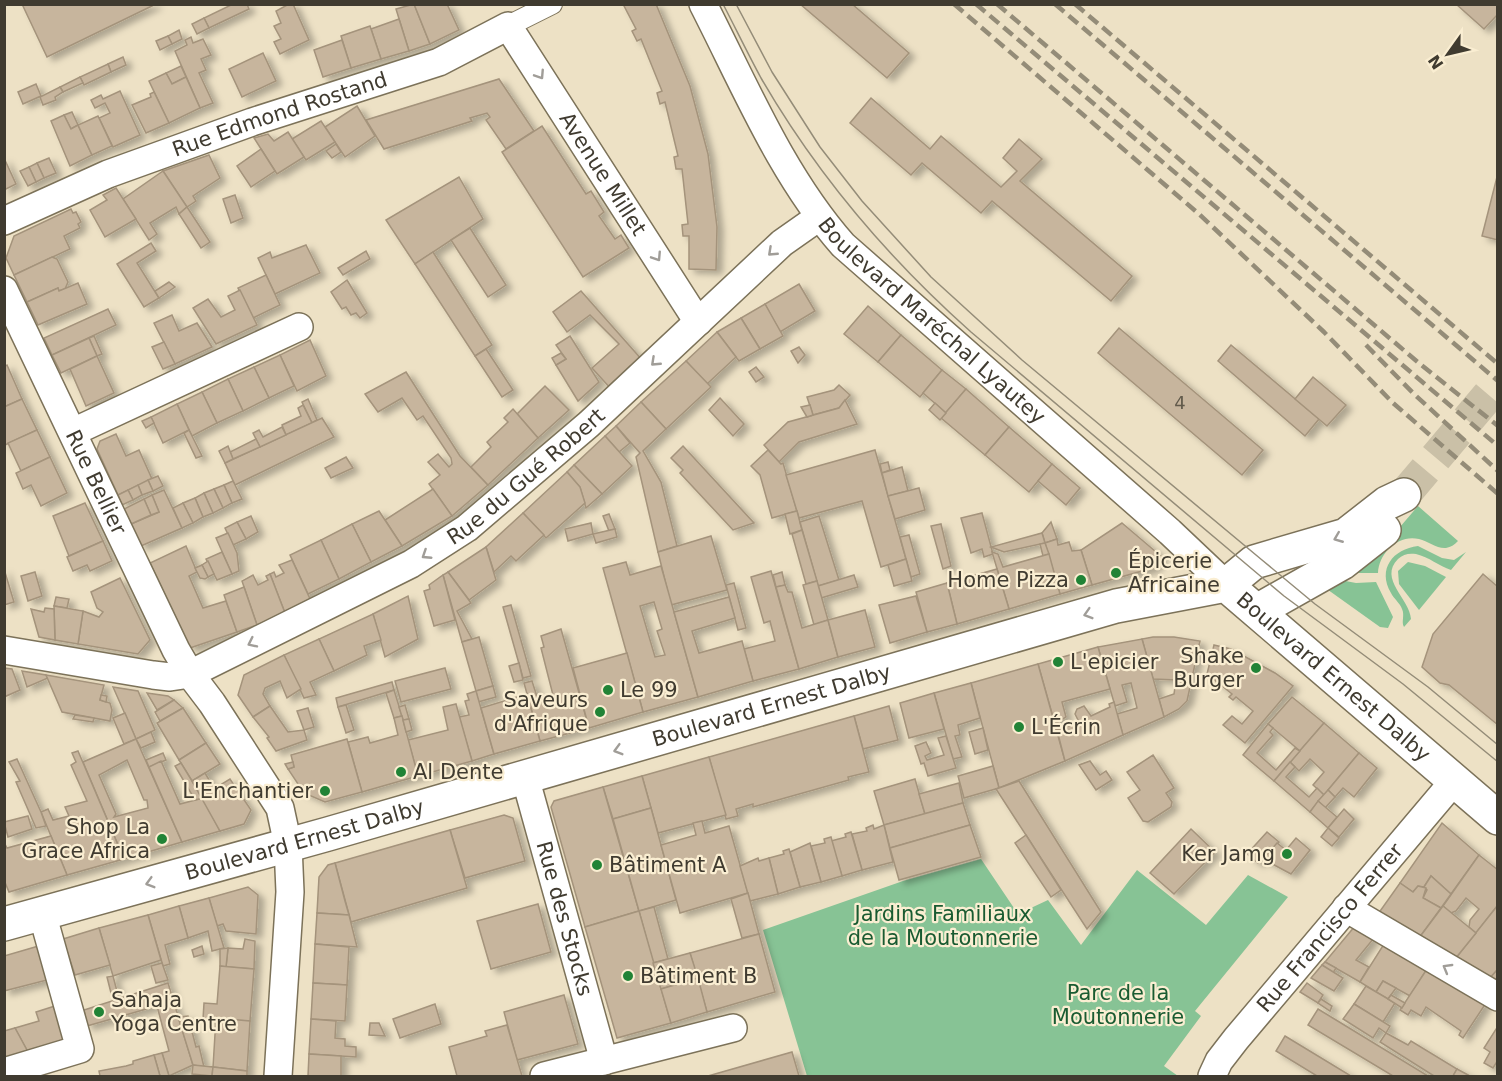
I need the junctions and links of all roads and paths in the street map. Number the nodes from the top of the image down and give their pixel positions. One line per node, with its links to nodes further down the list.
1 (552, 4): 3 (street, Rue Edmond Rostand)
2 (703, 4): 4 (street, Boulevard Maréchal Lyautey)
3 (508, 26): 5 (street, Rue Edmond Rostand); 7 (street, Avenue Millet, one-way to 7)
4 (819, 217): 7 (street, Rue du Gué Robert, one-way to 7); 10 (street, Boulevard Maréchal Lyautey)
5 (4, 221)
6 (4, 290): 9 (street, Rue Bellier)
7 (698, 322): 13 (street, Rue du Gué Robert, one-way to 13)
8 (299, 327): 9 (street)
9 (73, 432): 13 (street, Rue Bellier)
10 (1226, 585): 11 (street, Boulevard Ernest Dalby); 11 (street, one-way to 10); 14 (street, Boulevard Ernest Dalby, one-way to 14)
11 (1257, 611): 15 (street, Boulevard Ernest Dalby)
12 (4, 650): 13 (street)
13 (190, 674): 16 (street, Rue Bellier)
14 (525, 777): 16 (street, Boulevard Ernest Dalby); 22 (street, Rue des Stocks)
15 (1475, 799): 17 (street, Rue Francisco Ferrer)
16 (288, 845): 18 (street, Boulevard Ernest Dalby, one-way to 18); 24 (street, Rue Bellier)
17 (1346, 908): 20 (street, one-way to 17); 26 (street, Rue Francisco Ferrer)
18 (42, 913): 19 (street, Boulevard Ernest Dalby); 23 (street)
19 (4, 924)
20 (1497, 997)
21 (733, 1028): 22 (street)
22 (604, 1061): 25 (street)
23 (4, 1072)
24 (279, 1077)
25 (544, 1077)
26 (1212, 1077)

